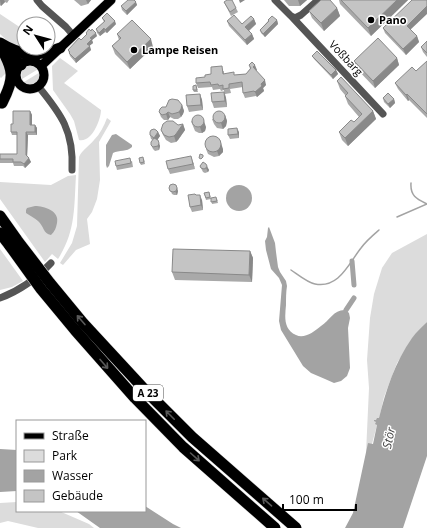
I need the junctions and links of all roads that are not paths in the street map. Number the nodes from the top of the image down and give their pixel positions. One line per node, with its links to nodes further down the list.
1 (38, 0): 6 (street)
2 (111, 0): 6 (main road)
3 (275, 0): 5 (street, Voßbarg)
4 (318, 0): 5 (street)
5 (293, 18): 14 (street, Voßbarg)
6 (73, 36): 8 (main road)
7 (0, 45): 8 (highway); 9 (highway); 13 (highway)
8 (60, 48): 10 (main road)
9 (21, 65): 10 (main road); 11 (main road)
10 (41, 66): 12 (main road)
11 (21, 85): 12 (main road); 13 (main road)
12 (38, 86): 15 (street)
13 (1, 104)
14 (383, 114)
15 (72, 170)
16 (0, 216): 18 (highway, A 23)
17 (0, 233): 18 (highway, A 23)
18 (13, 243): 21 (highway, A 23, one-way to 21, bridge); 22 (highway, A 23, one-way to 18, bridge)
19 (51, 263): 20 (street)
20 (0, 298)
21 (275, 528)
22 (296, 528)

